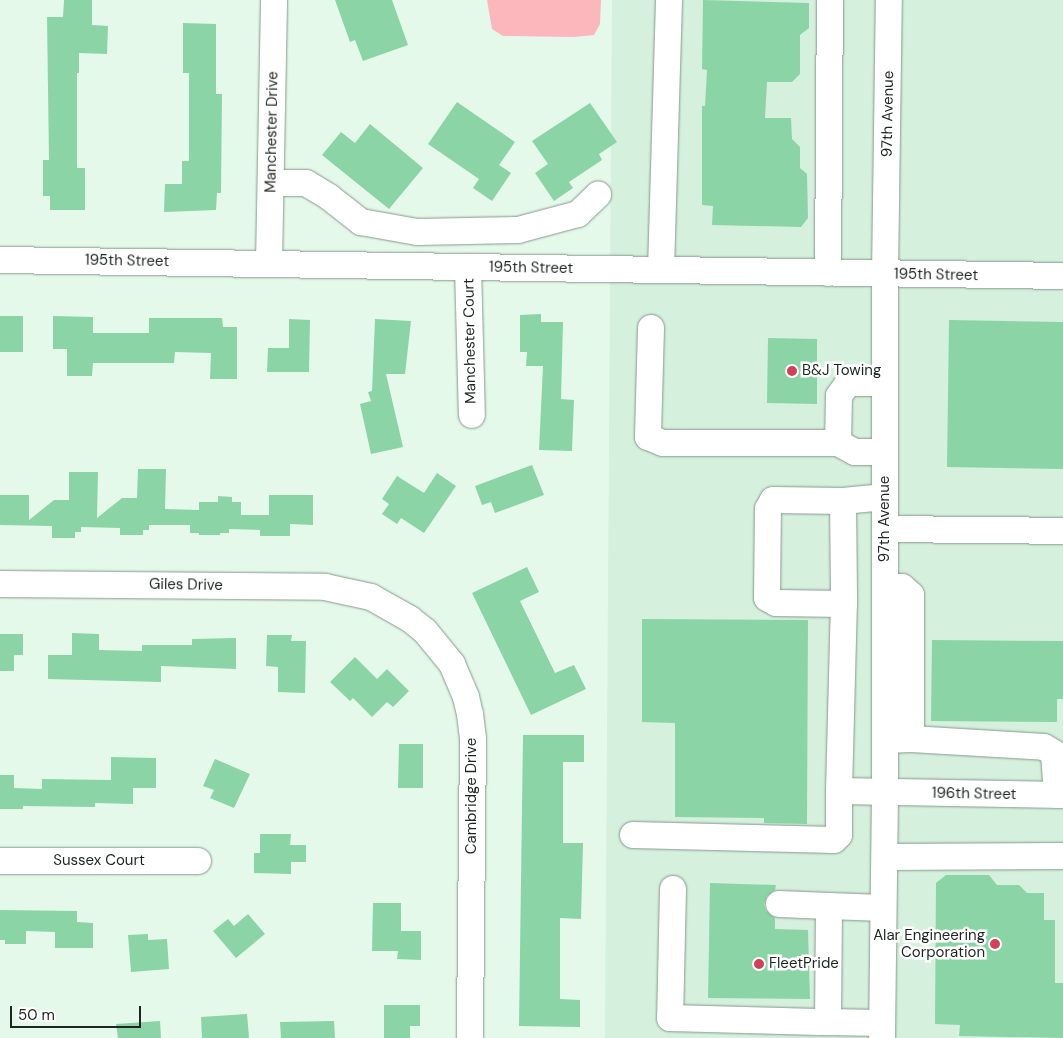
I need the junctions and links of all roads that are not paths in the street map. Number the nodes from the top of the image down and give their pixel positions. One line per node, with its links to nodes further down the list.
1 (274, 0): 5 (street, Manchester Drive)
2 (669, 0): 10 (street)
3 (830, 0): 11 (street)
4 (890, 0): 12 (street, 97th Avenue)
5 (271, 183): 6 (street); 8 (street, Manchester Drive)
6 (598, 195)
7 (0, 260): 8 (street, 195th Street)
8 (270, 263): 9 (street, 195th Street)
9 (468, 267): 10 (street, 195th Street); 16 (street, Manchester Court)
10 (661, 270): 11 (street, 195th Street)
11 (828, 273): 12 (street, 195th Street)
12 (885, 274): 13 (street, 195th Street); 15 (street, 97th Avenue)
13 (1063, 276)
14 (651, 328): 17 (street)
15 (885, 383): 17 (street); 18 (street, 97th Avenue)
16 (472, 415)
17 (838, 443): 18 (street)
18 (885, 452): 19 (street, 97th Avenue)
19 (885, 497): 20 (street); 21 (street, 97th Avenue)
20 (843, 501): 26 (street); 26 (street)
21 (885, 529): 22 (street); 24 (street, 97th Avenue)
22 (1063, 531)
23 (0, 584): 25 (street, Giles Drive)
24 (885, 587): 28 (street, 97th Avenue); 29 (street)
25 (371, 597): 45 (street, Cambridge Drive)
26 (844, 604): 27 (street)
27 (844, 635): 28 (street); 31 (street)
28 (885, 636): 30 (street, 97th Avenue)
29 (911, 739): 30 (street); 33 (street)
30 (885, 740): 32 (street, 97th Avenue)
31 (839, 791): 32 (street, 196th Street); 34 (street)
32 (886, 793): 33 (street, 196th Street); 36 (street, 97th Avenue)
33 (1060, 795)
34 (633, 835)
35 (1063, 856): 36 (street)
36 (885, 857): 42 (street, 97th Avenue)
37 (0, 861): 38 (street, Sussex Court)
38 (198, 861)
39 (673, 889): 43 (street)
40 (779, 904): 41 (street)
41 (829, 906): 42 (street); 43 (street)
42 (884, 908): 44 (street, 97th Avenue)
43 (828, 1022): 44 (street)
44 (882, 1030)
45 (470, 1038)

